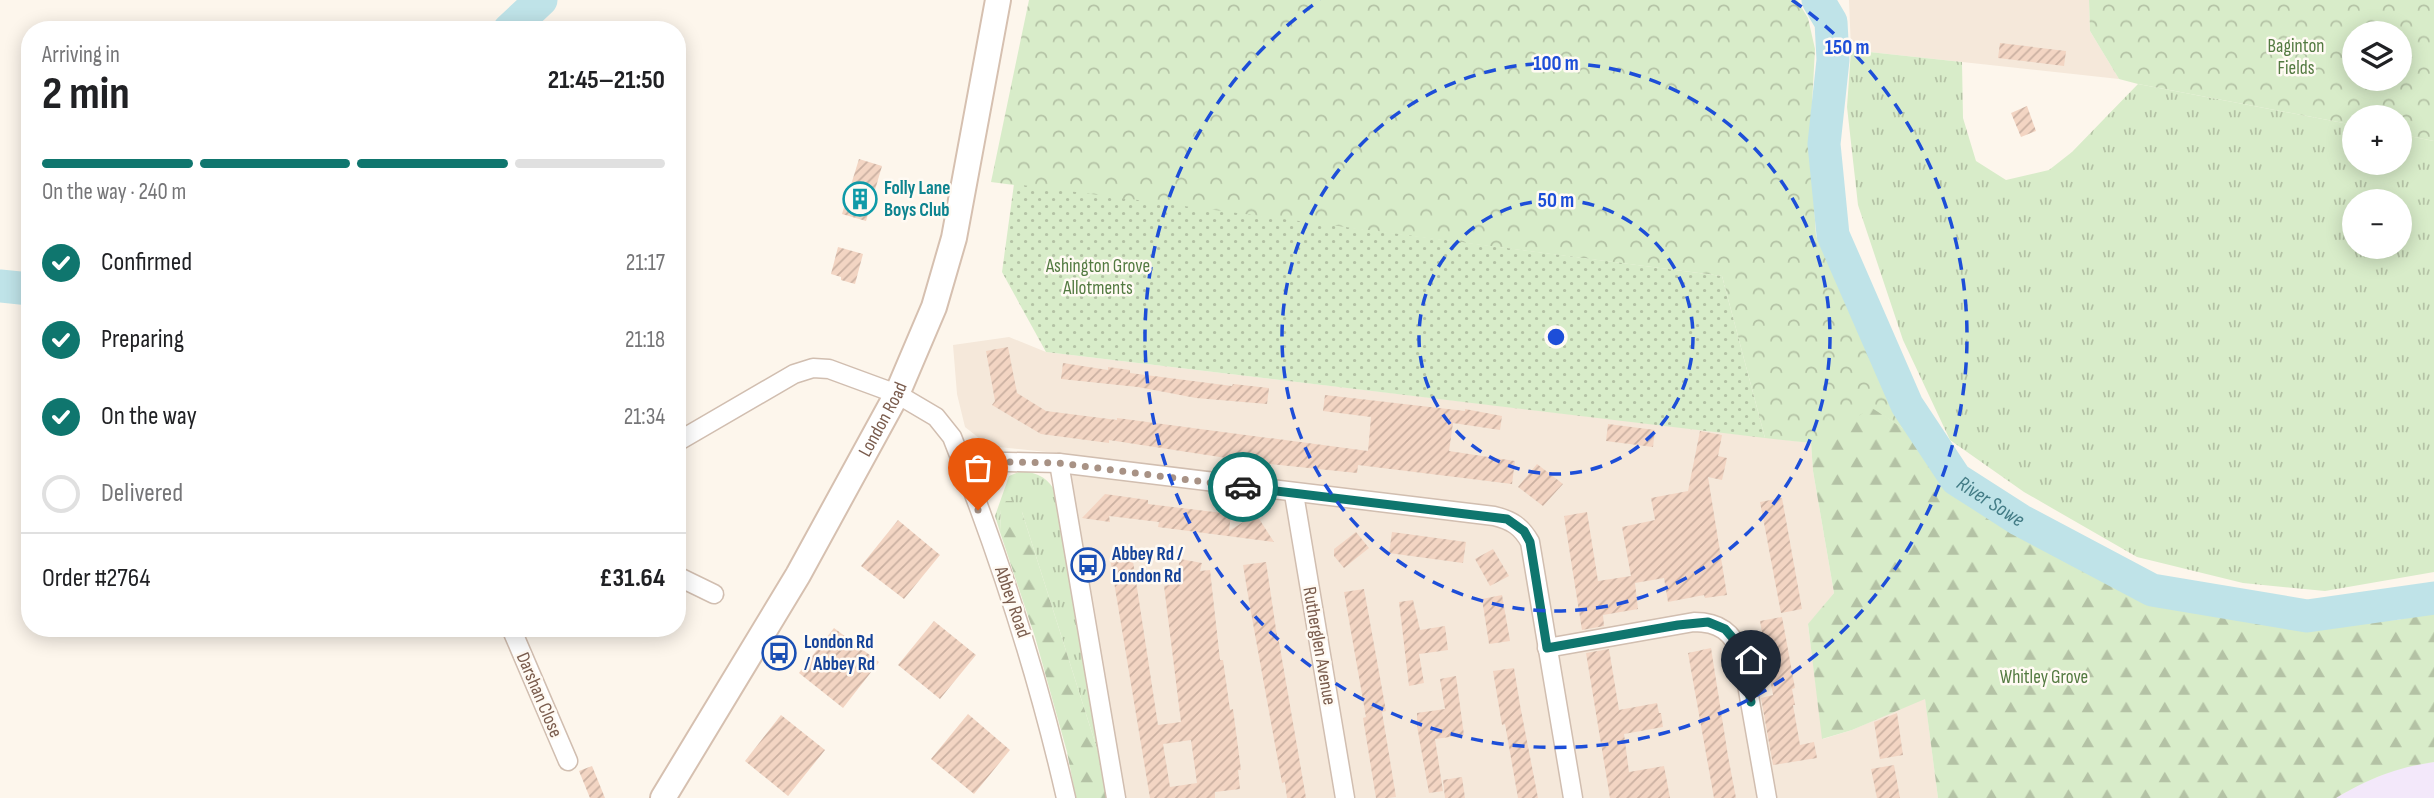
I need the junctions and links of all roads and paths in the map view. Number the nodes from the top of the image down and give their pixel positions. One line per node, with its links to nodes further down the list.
1 (998, 0): 2 (main road, London Road)
2 (897, 394): 3 (street, Abbey Road); 4 (street, Abbey Road); 12 (main road, London Road)
3 (686, 437)
4 (961, 461): 5 (street); 13 (street, Abbey Road)
5 (1059, 463): 6 (street); 14 (street)
6 (1294, 494): 10 (street); 15 (street, Rutherglen Avenue)
7 (686, 580): 8 (street)
8 (714, 594)
9 (515, 637): 11 (street, Darshan Close)
10 (1547, 648): 16 (street); 17 (street)
11 (568, 761)
12 (663, 798)
13 (1066, 798)
14 (1116, 798)
15 (1345, 798)
16 (1573, 798)
17 (1767, 798)

